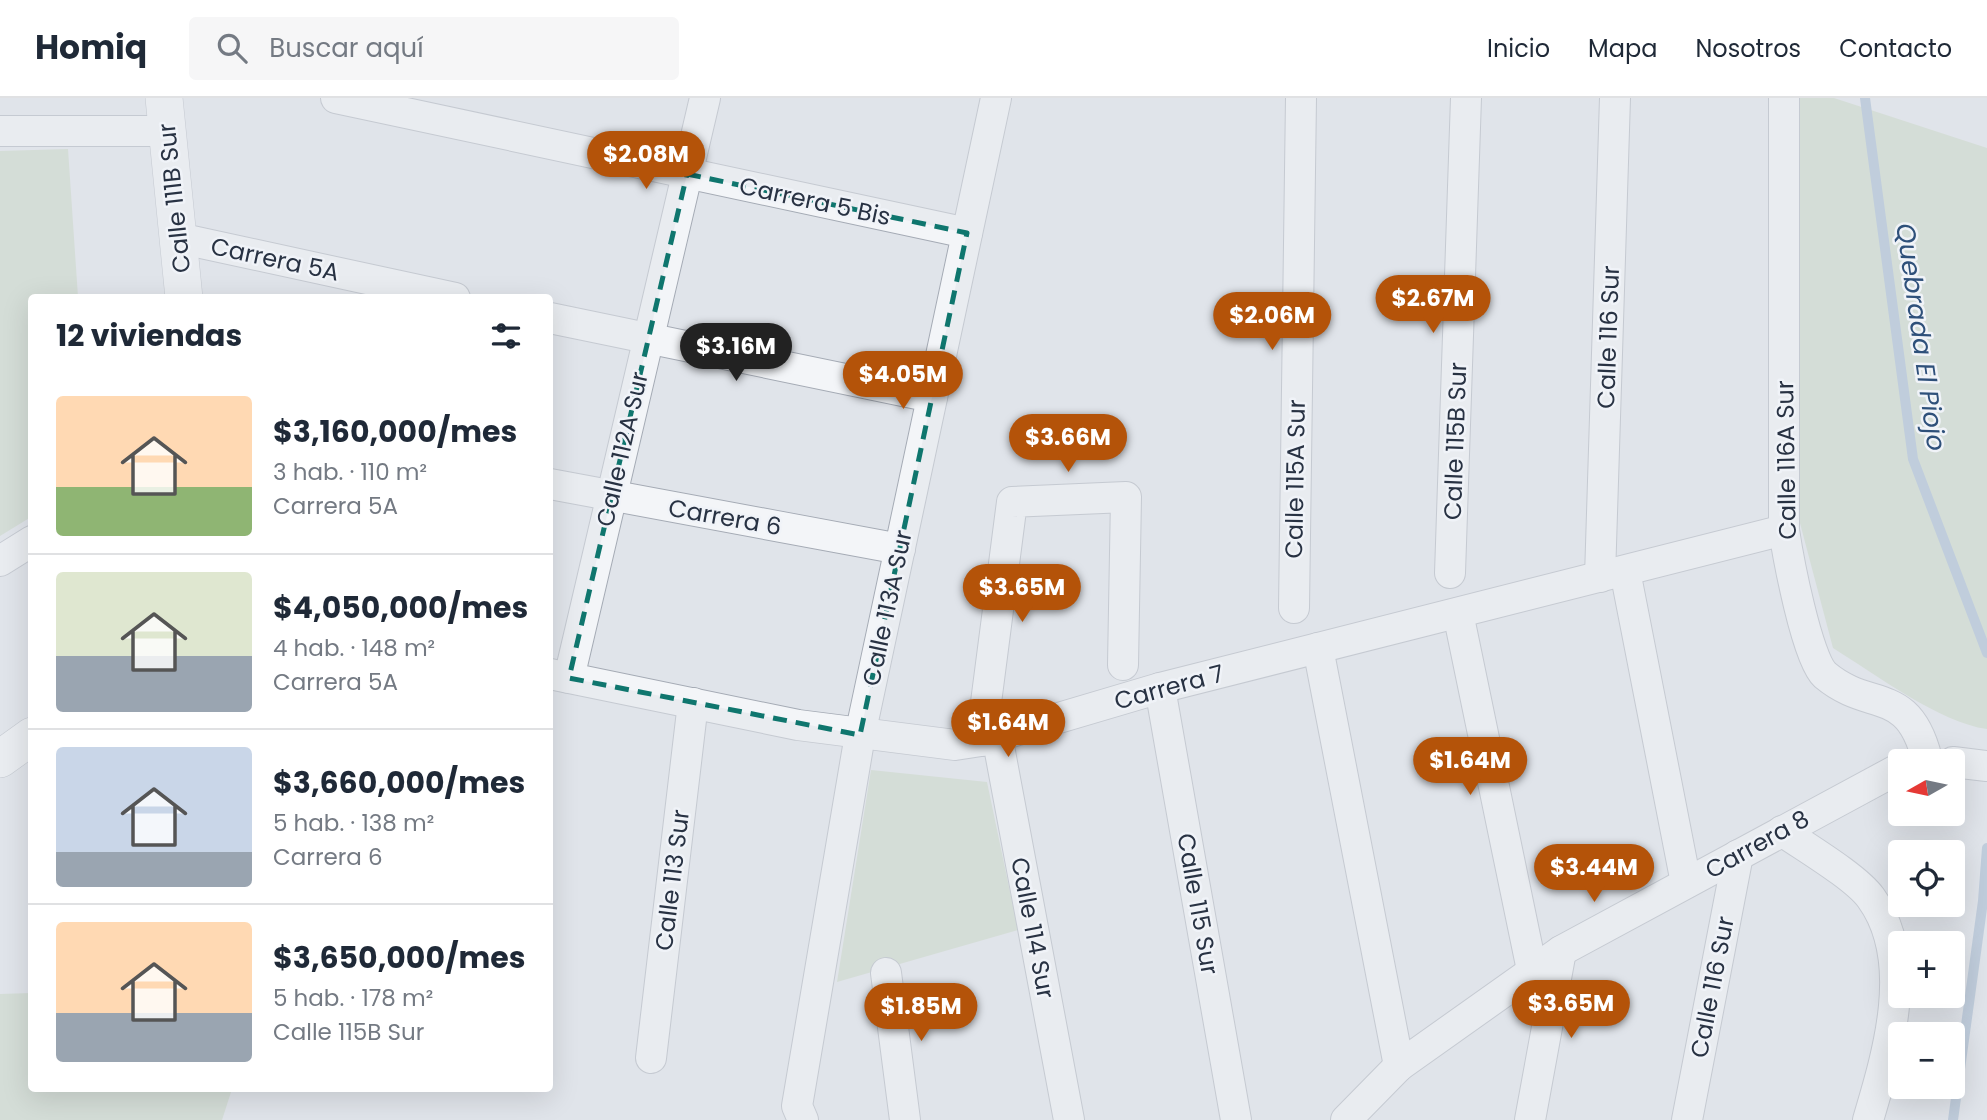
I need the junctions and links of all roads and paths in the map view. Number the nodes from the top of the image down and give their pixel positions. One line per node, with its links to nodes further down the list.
1 (336, 98): 10 (street, Carrera 5 Bis)
2 (705, 98): 10 (street, Calle 112A Sur)
3 (996, 98): 11 (street, Calle 113A Sur)
4 (1301, 98): 26 (street, Calle 115A Sur)
5 (1466, 98): 24 (street, Calle 115B Sur)
6 (1615, 98): 25 (street, Calle 116 Sur)
7 (1784, 98): 20 (street, Calle 116A Sur)
8 (165, 115): 9 (street); 12 (street, Calle 111B Sur)
9 (0, 131)
10 (687, 174): 11 (street, Carrera 5 Bis); 16 (street, Calle 112A Sur)
11 (967, 233): 17 (street, Calle 113A Sur)
12 (178, 238): 13 (street, Calle 111B Sur); 14 (street, Carrera 5A)
13 (184, 294)
14 (437, 294)
15 (553, 319): 16 (street)
16 (648, 339): 17 (street); 19 (street, Calle 112A Sur)
17 (932, 397): 22 (street, Calle 113A Sur)
18 (553, 485): 19 (street, Carrera 6)
19 (611, 496): 22 (street, Carrera 6); 30 (street, Calle 112A Sur)
20 (1784, 530): 25 (street, Carrera 7); 36 (street, Calle 116A Sur)
21 (28, 544): 23 (street)
22 (900, 548): 33 (street, Calle 113A Sur)
23 (0, 561)
24 (1450, 573)
25 (1612, 574): 27 (street, Carrera 7); 41 (street, Calle 116 Sur)
26 (1294, 608)
27 (1458, 613): 28 (street, Carrera 7); 43 (street)
28 (1318, 648): 31 (street, Carrera 7); 46 (street)
29 (1123, 665): 35 (street, Calle 114 Sur)
30 (559, 676): 32 (street, Carrera 7)
31 (1160, 688): 35 (street, Carrera 7); 51 (street, Calle 115 Sur)
32 (693, 703): 33 (street, Carrera 7); 45 (street, Calle 113 Sur)
33 (860, 735): 35 (street, Carrera 7); 48 (street, Calle 113A Sur)
34 (28, 739): 37 (street)
35 (989, 739): 50 (street, Calle 114 Sur)
36 (1933, 749)
37 (0, 759)
38 (1888, 786): 39 (street, Carrera 8)
39 (1782, 831): 40 (street, Carrera 8); 54 (street)
40 (1738, 855): 41 (street, Carrera 8); 53 (street, Calle 116 Sur)
41 (1686, 883): 42 (street, Carrera 8)
42 (1561, 951): 43 (street, Carrera 8); 52 (street)
43 (1532, 971): 46 (street, Carrera 8)
44 (886, 973): 49 (street)
45 (651, 1058)
46 (1399, 1066): 47 (street, Carrera 8)
47 (1351, 1117)
48 (803, 1120)
49 (905, 1120)
50 (1069, 1120)
51 (1236, 1120)
52 (1530, 1120)
53 (1686, 1120)
54 (1868, 1120)

